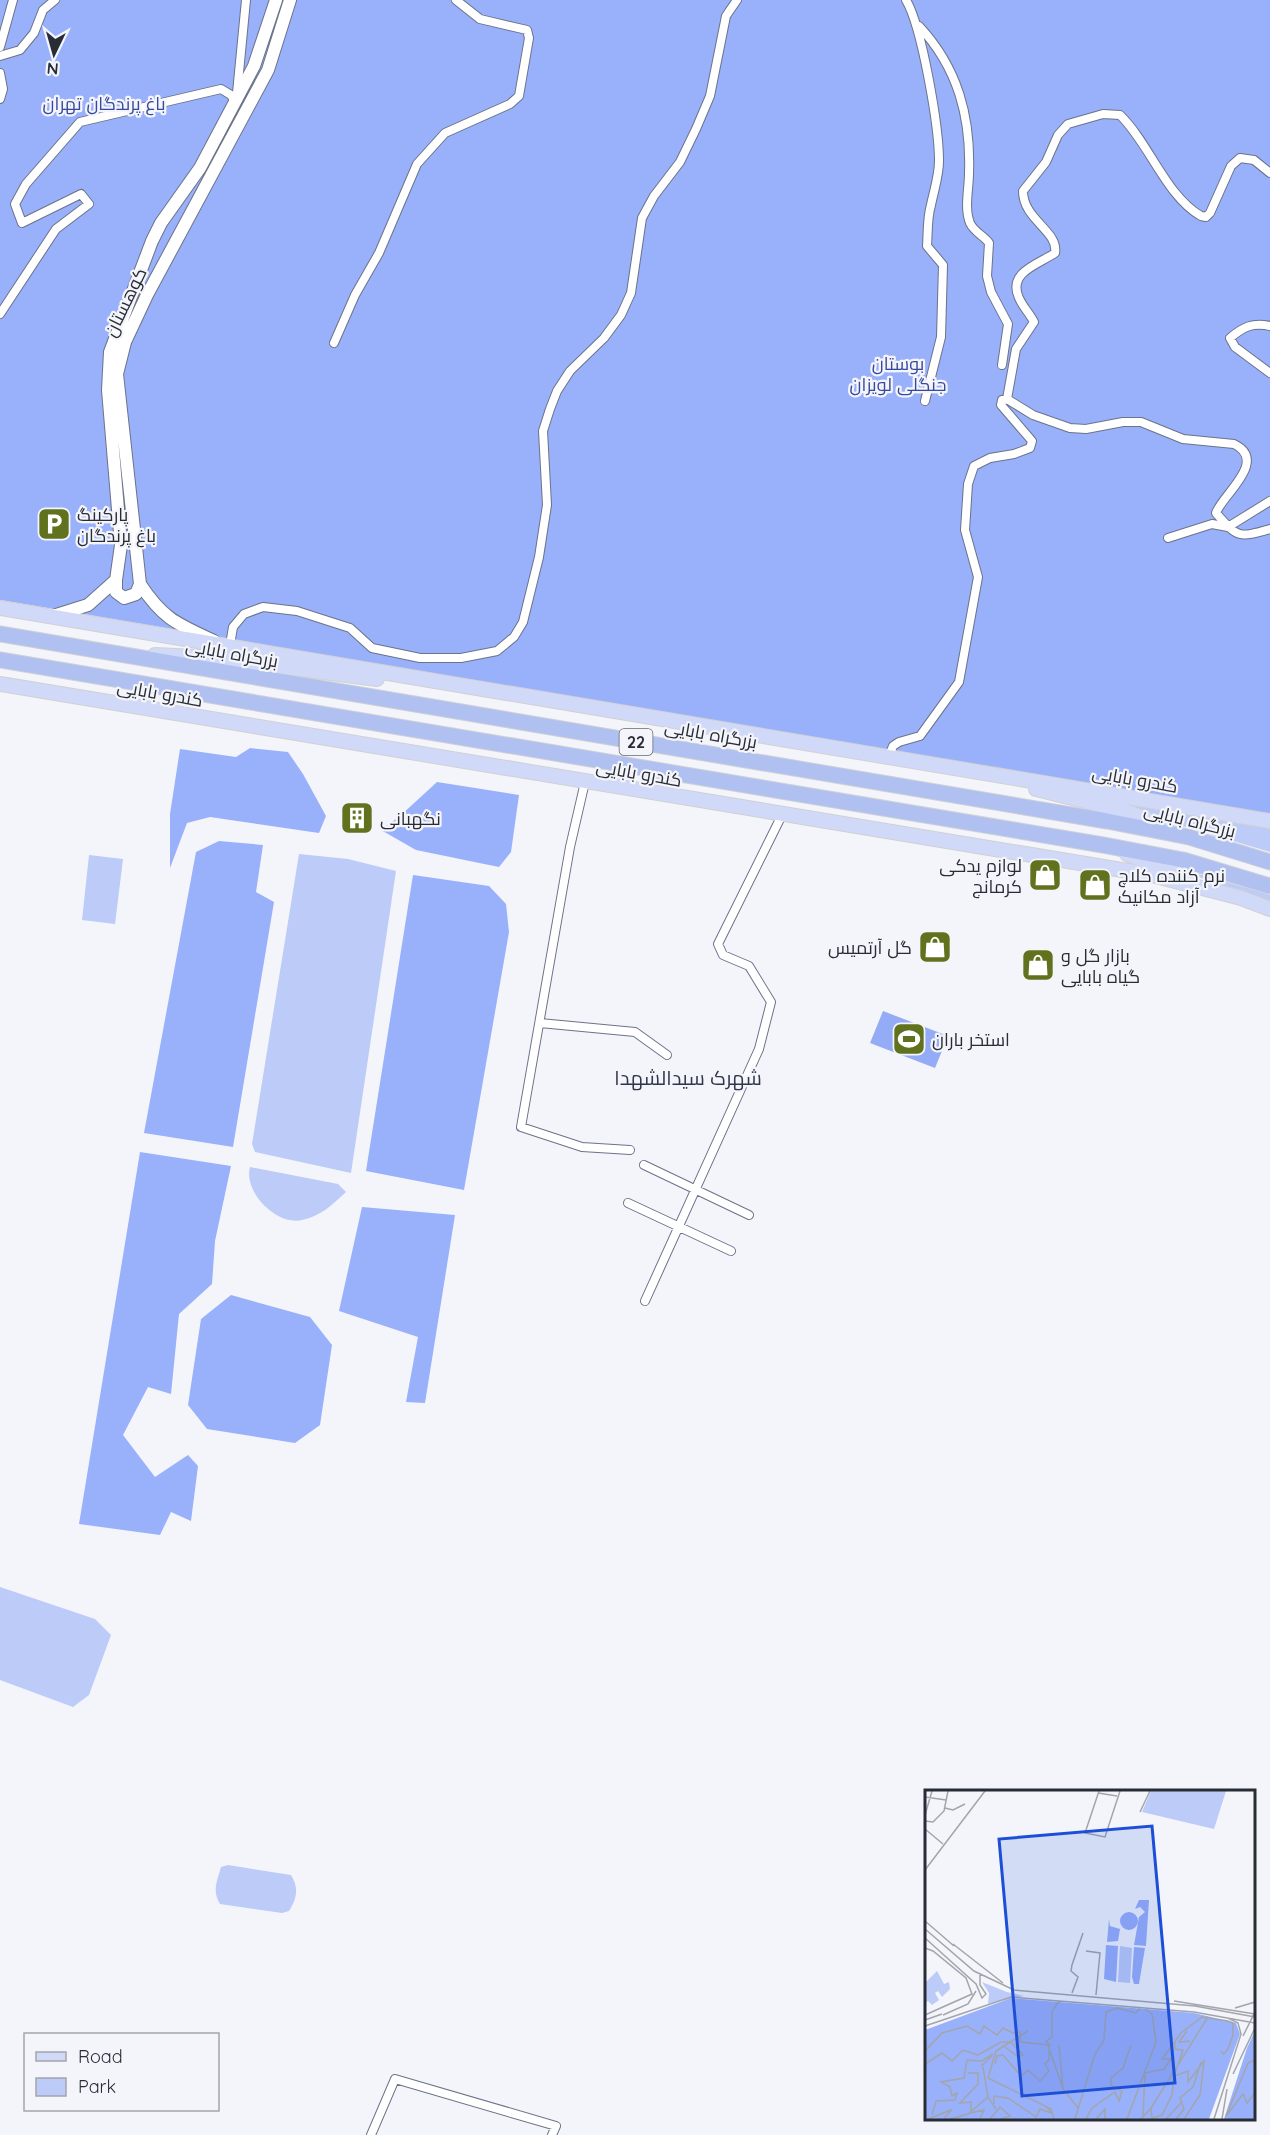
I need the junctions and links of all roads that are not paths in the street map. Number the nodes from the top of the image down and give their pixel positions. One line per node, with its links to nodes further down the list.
1 (12, 0): 10 (street)
2 (54, 0): 11 (street)
3 (246, 0): 14 (street)
4 (276, 0): 14 (main road, کوهستان)
5 (290, 0): 17 (main road, کوهستان)
6 (456, 0): 20 (street)
7 (737, 0): 34 (street)
8 (906, 0): 9 (street)
9 (916, 24): 21 (street); 24 (street)
10 (0, 47)
11 (0, 56)
12 (0, 73): 13 (street)
13 (0, 99)
14 (235, 102): 16 (main road, کوهستان); 18 (street)
15 (1270, 173): 23 (street)
16 (161, 223): 17 (main road); 29 (main road, کوهستان)
17 (181, 232): 30 (main road, کوهستان)
18 (2, 309)
19 (1270, 326): 22 (street)
20 (334, 343)
21 (1002, 365)
22 (1270, 373)
23 (1007, 399): 26 (street); 39 (street)
24 (925, 400)
25 (1270, 501): 26 (street)
26 (1228, 527): 27 (street); 28 (street)
27 (1270, 529)
28 (1168, 538)
29 (116, 580): 30 (main road); 32 (main road)
30 (140, 584): 34 (main road, کوهستان)
31 (0, 608): 32 (main road, کندرو بابایی)
32 (52, 616): 34 (main road, کندرو بابایی)
33 (0, 634): 35 (highway, بزرگراه بابایی / 22)
34 (224, 644): 38 (main road, کندرو بابایی)
35 (106, 652): 38 (main road); 44 (highway, بزرگراه بابایی / 22)
36 (0, 660): 45 (highway, 22)
37 (0, 684): 41 (main road, کندرو بابایی)
38 (517, 694): 39 (main road, کندرو بابایی)
39 (889, 756): 40 (main road, کندرو بابایی)
40 (977, 770): 43 (main road, کندرو بابایی); 44 (main road)
41 (585, 782): 42 (main road, کندرو بابایی); 50 (street)
42 (782, 815): 48 (main road, کندرو بابایی); 54 (street)
43 (1270, 821)
44 (1189, 837): 46 (highway, بزرگراه بابایی / 22)
45 (1103, 845): 47 (highway, 22); 48 (main road)
46 (1270, 862)
47 (1270, 886)
48 (1241, 898): 49 (main road, کندرو بابایی)
49 (1270, 909)
50 (540, 1023): 51 (street); 52 (street)
51 (666, 1055)
52 (630, 1150)
53 (644, 1165): 54 (street)
54 (697, 1189): 56 (street); 57 (street)
55 (628, 1203): 57 (street)
56 (749, 1215)
57 (680, 1227): 58 (street); 59 (street)
58 (731, 1251)
59 (645, 1301)
60 (371, 2135): 61 (street)
61 (552, 2135)

